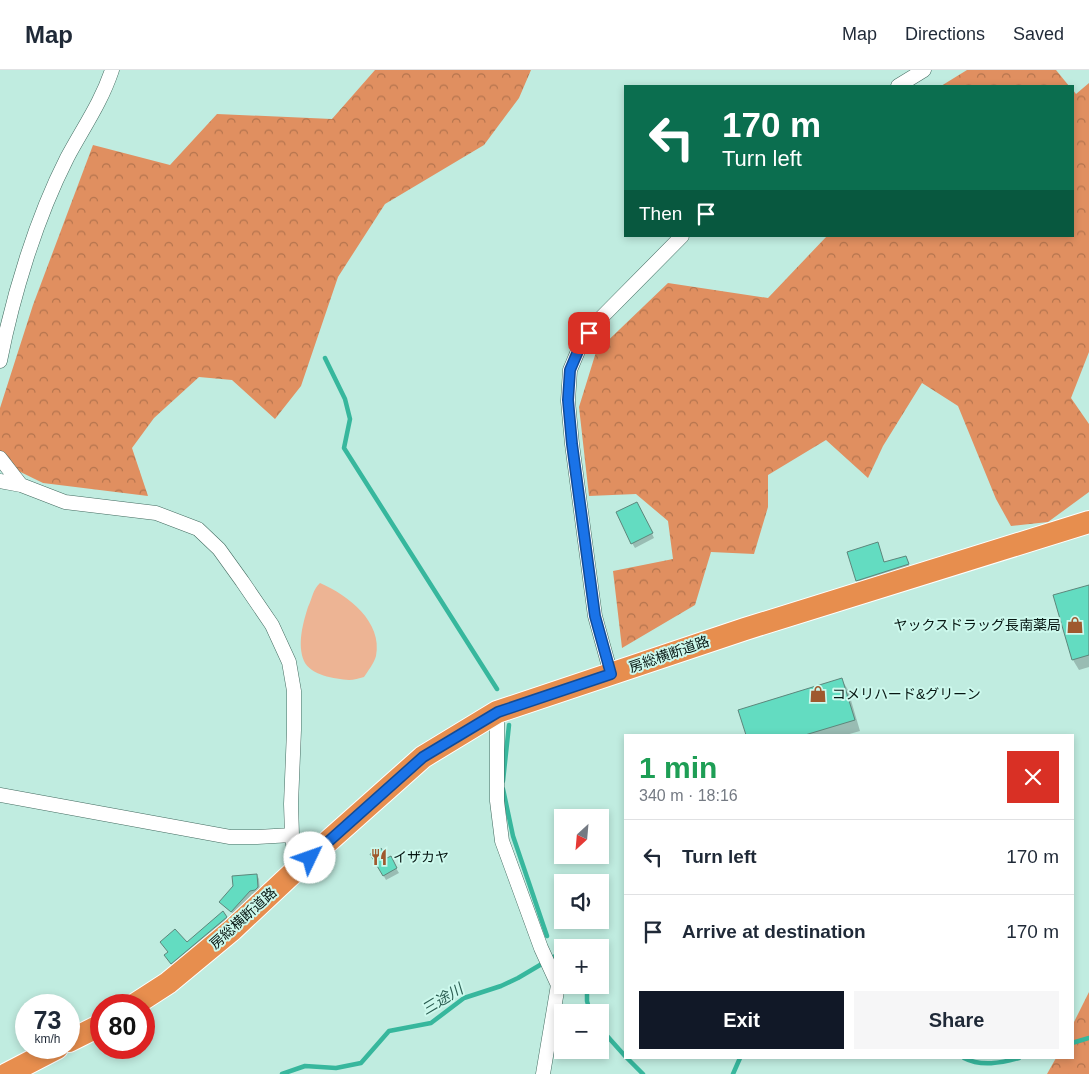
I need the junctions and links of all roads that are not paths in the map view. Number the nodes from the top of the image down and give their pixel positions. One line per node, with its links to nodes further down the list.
1 (112, 70): 5 (street)
2 (924, 70): 3 (street)
3 (900, 85)
4 (681, 237): 11 (street)
5 (3, 328): 6 (street)
6 (0, 361)
7 (0, 458): 9 (street)
8 (0, 481): 9 (street)
9 (21, 485): 14 (street)
10 (1089, 522): 11 (highway, 房総横断道路)
11 (611, 674): 12 (highway, 房総横断道路)
12 (498, 712): 15 (highway, 房総横断道路); 18 (street)
13 (0, 795): 14 (street)
14 (292, 835): 15 (street)
15 (296, 870): 16 (highway, 房総横断道路)
16 (151, 994)
17 (36, 1059): 19 (highway)
18 (541, 1073)
19 (8, 1074)

